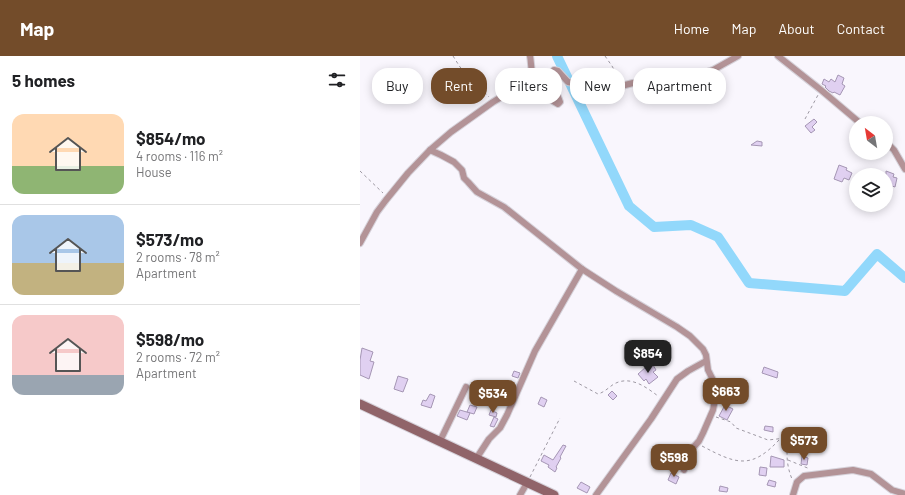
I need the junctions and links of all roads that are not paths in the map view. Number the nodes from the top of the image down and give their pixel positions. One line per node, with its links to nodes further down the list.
1 (530, 56): 4 (street)
2 (738, 56): 5 (street)
3 (778, 56): 7 (street)
4 (532, 68)
5 (562, 75)
6 (495, 101): 9 (street)
7 (852, 116)
8 (893, 149): 10 (street)
9 (430, 150): 11 (street); 12 (street)
10 (905, 168)
11 (360, 243)
12 (582, 269): 13 (street); 17 (street)
13 (706, 361): 18 (street); 23 (street)
14 (466, 387): 16 (street)
15 (360, 404): 16 (main road)
16 (440, 441): 17 (main road)
17 (476, 459): 19 (main road)
18 (684, 470)
19 (527, 483): 21 (street); 22 (main road)
20 (905, 494): 24 (street)
21 (520, 495)
22 (554, 495)
23 (596, 495)
24 (793, 495)

